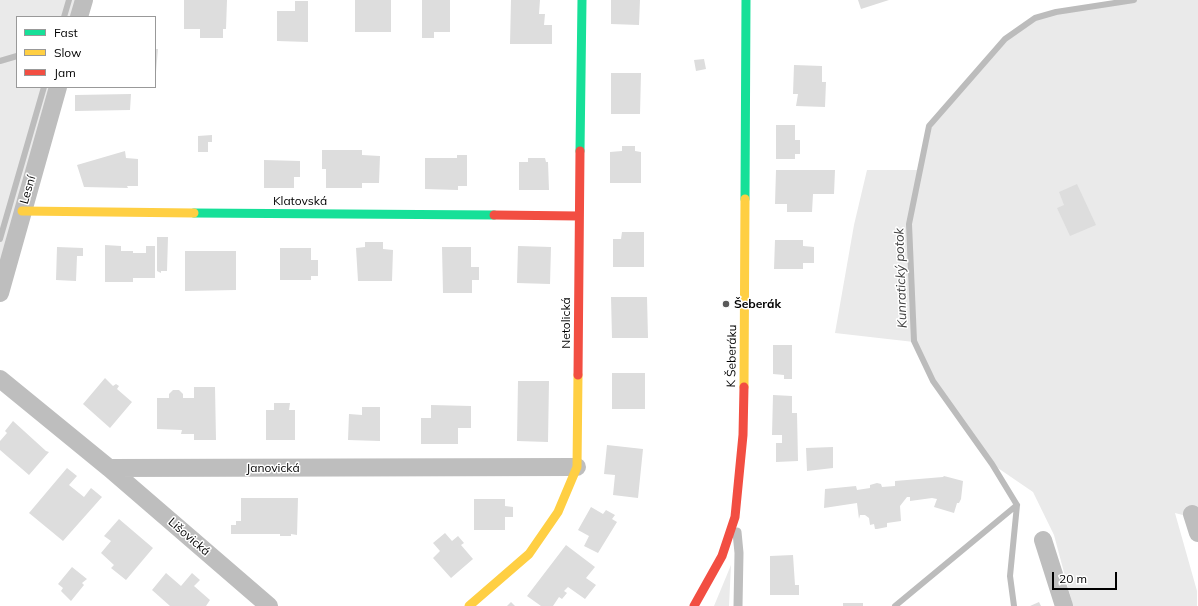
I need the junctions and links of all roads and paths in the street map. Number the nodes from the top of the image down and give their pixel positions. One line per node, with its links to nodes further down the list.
1 (84, 0): 4 (street)
2 (582, 0): 7 (street, Netolická)
3 (746, 0): 13 (street, K Šeberáku)
4 (79, 16)
5 (58, 88): 6 (street, Lesní)
6 (22, 211): 7 (street, Klatovská); 8 (street, Lesní)
7 (579, 216): 10 (street, Netolická)
8 (0, 293)
9 (0, 379): 11 (street)
10 (577, 467): 11 (street, Janovická); 17 (street, Netolická)
11 (109, 468): 16 (street, Lišovická)
12 (1192, 514): 14 (street)
13 (735, 517): 18 (street, K Šeberáku); 19 (lane)
14 (1198, 533)
15 (1043, 540): 20 (street)
16 (269, 606)
17 (469, 606)
18 (694, 606)
19 (738, 606)
20 (1064, 606)

